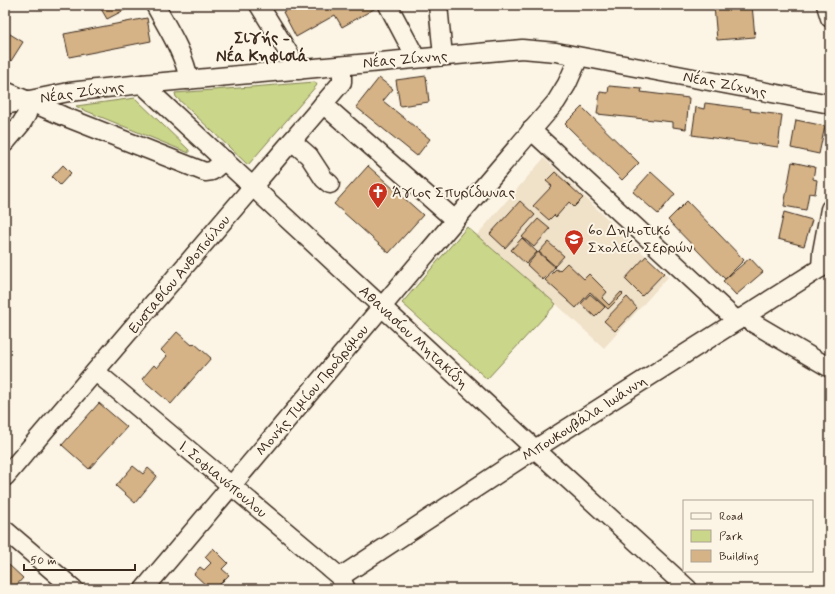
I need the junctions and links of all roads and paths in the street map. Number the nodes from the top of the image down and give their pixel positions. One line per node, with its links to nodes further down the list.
1 (155, 5): 12 (street)
2 (388, 5): 9 (street)
3 (438, 5): 7 (street)
4 (826, 5): 6 (street)
5 (263, 6): 11 (street)
6 (830, 18)
7 (443, 56): 8 (street, Νέας Ζίχνης); 9 (street, Νέας Ζίχνης)
8 (579, 57): 18 (street, Νέας Ζίχνης); 19 (street, Μονής Τιμίου Προδρόμου)
9 (416, 58): 10 (street, Νέας Ζίχνης)
10 (340, 66): 11 (street, Νέας Ζίχνης); 17 (street, Ευσταθίου Ανθοπούλου)
11 (299, 70): 12 (street, Νέας Ζίχνης)
12 (189, 80): 13 (street, Νέας Ζίχνης)
13 (142, 84): 15 (street, Νέας Ζίχνης); 22 (street, Αθανασίου Μητακίδη)
14 (5, 91): 15 (street)
15 (27, 100): 16 (street); 21 (street, Νέας Ζίχνης); 22 (street)
16 (5, 104)
17 (323, 104): 20 (street, Ευσταθίου Ανθοπούλου); 26 (street)
18 (830, 104)
19 (531, 130): 26 (street, Μονής Τιμίου Προδρόμου); 29 (street)
20 (292, 141): 23 (street); 24 (street, Ευσταθίου Ανθοπούλου)
21 (5, 143)
22 (225, 160): 24 (street, Αθανασίου Μητακίδη)
23 (330, 184)
24 (253, 187): 28 (street, Αθανασίου Μητακίδη); 31 (street, Ευσταθίου Ανθοπούλου)
25 (830, 209): 27 (street)
26 (455, 220): 28 (street, Μονής Τιμίου Προδρόμου)
27 (825, 265): 29 (street, Μπουκουβάλα Ιωάννη)
28 (381, 306): 32 (street, Αθανασίου Μητακίδη); 34 (street, Μονής Τιμίου Προδρόμου)
29 (740, 319): 30 (street); 32 (street, Μπουκουβάλα Ιωάννη)
30 (830, 368)
31 (96, 372): 33 (street, Ευσταθίου Ανθοπούλου); 34 (street, Ι. Σοφιανόπουλου)
32 (535, 449): 36 (street, Μπουκουβάλα Ιωάννη); 39 (street, Αθανασίου Μητακίδη)
33 (5, 477)
34 (232, 486): 36 (street, Ι. Σοφιανόπουλου); 38 (street, Μονής Τιμίου Προδρόμου)
35 (5, 530): 37 (street)
36 (343, 583)
37 (74, 589)
38 (144, 589)
39 (688, 589)

